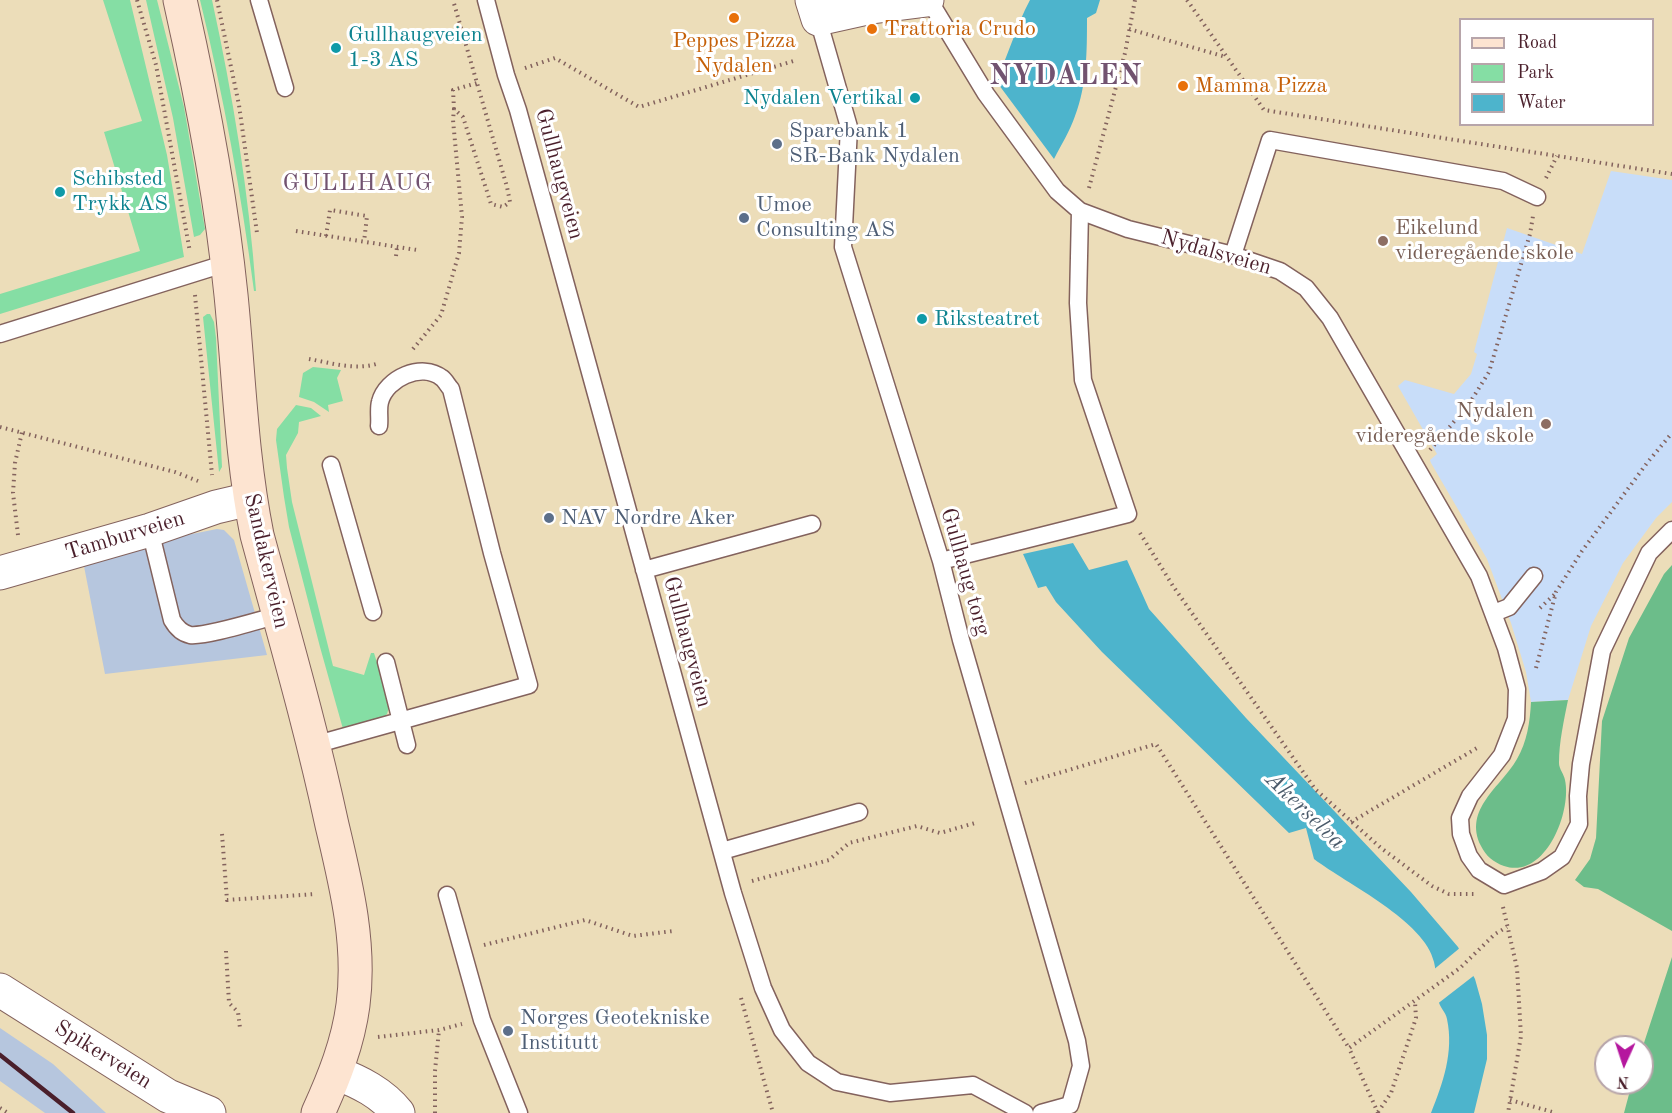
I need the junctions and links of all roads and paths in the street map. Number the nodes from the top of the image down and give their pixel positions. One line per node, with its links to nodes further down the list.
1 (138, 0): 29 (path)
2 (180, 0): 28 (street, Sandakerveien)
3 (259, 0): 15 (lane)
4 (453, 0): 14 (path)
5 (486, 0): 49 (lane, Gullhaugveien)
6 (928, 0): 9 (street, Nydalsveien); 19 (lane, Nydalsveien)
7 (1135, 0): 10 (path)
8 (1186, 0): 11 (path)
9 (815, 10): 47 (lane, Gullhaug torg)
10 (1129, 29): 11 (path); 19 (path)
11 (1227, 57): 17 (path)
12 (797, 60): 13 (path)
13 (520, 70)
14 (477, 83): 16 (path); 16 (path)
15 (285, 88)
16 (454, 109): 31 (path)
17 (1672, 174)
18 (1537, 197): 26 (lane)
19 (1080, 211): 26 (lane, Nydalsveien); 43 (lane)
20 (296, 231): 22 (path)
21 (1530, 234): 38 (path)
22 (326, 236): 23 (path); 23 (path)
23 (364, 242): 24 (path)
24 (398, 247): 25 (path); 27 (path)
25 (417, 250)
26 (1233, 255): 54 (lane, Nydalsveien)
27 (396, 256)
28 (227, 263): 29 (lane); 42 (street, Sandakerveien)
29 (193, 273): 30 (lane); 40 (path)
30 (0, 334)
31 (410, 351)
32 (309, 359): 33 (path)
33 (383, 362)
34 (379, 426): 58 (lane)
35 (0, 427): 36 (path)
36 (22, 432): 41 (path); 48 (path)
37 (1672, 433): 51 (path)
38 (1426, 455)
39 (331, 465): 53 (lane)
40 (212, 475)
41 (201, 483)
42 (250, 500): 45 (street, Tamburveien); 55 (street, Sandakerveien)
43 (1128, 514): 47 (lane); 64 (path)
44 (812, 524): 49 (lane)
45 (150, 530): 48 (street, Tamburveien); 55 (lane)
46 (1672, 530): 69 (lane)
47 (941, 561): 62 (lane, Gullhaug torg)
48 (11, 570)
49 (644, 570): 67 (lane, Gullhaugveien)
50 (1534, 576): 54 (lane)
51 (1556, 592): 52 (path); 57 (path)
52 (1539, 609)
53 (373, 612)
54 (1494, 613): 59 (lane, Nydalsveien)
55 (279, 615): 60 (street, Sandakerveien)
56 (386, 662): 58 (lane)
57 (1533, 677)
58 (401, 722): 60 (lane); 61 (lane)
59 (1512, 733): 64 (path); 69 (lane, Nydalsveien)
60 (314, 745): 84 (street, Sandakerveien)
61 (407, 745)
62 (1004, 789): 83 (path); 96 (lane, Gullhaug torg)
63 (859, 812): 67 (lane)
64 (1351, 822): 69 (path)
65 (975, 823): 68 (path)
66 (222, 834): 70 (path)
67 (722, 851): 95 (lane, Gullhaugveien)
68 (750, 882)
69 (1504, 885): 72 (path)
70 (316, 894)
71 (447, 895): 74 (lane)
72 (1507, 927): 78 (path); 85 (path)
73 (673, 931): 74 (path)
74 (463, 950): 93 (lane)
75 (226, 951): 80 (path)
76 (0, 990): 89 (street, Spikerveien)
77 (738, 990): 94 (path)
78 (1415, 1002): 83 (path); 87 (path)
79 (467, 1023): 81 (path)
80 (240, 1028)
81 (439, 1030): 82 (path); 92 (path)
82 (374, 1037)
83 (1349, 1048): 87 (path)
84 (336, 1073): 90 (street, Sandakerveien); 91 (street)
85 (1510, 1100): 97 (path); 98 (path)
86 (0, 1108): 88 (path)
87 (1378, 1112)
88 (8, 1113)
89 (209, 1113)
90 (318, 1113)
91 (398, 1113)
92 (435, 1113)
93 (519, 1113)
94 (773, 1113)
95 (1025, 1113)
96 (1041, 1113)
97 (1508, 1113)
98 (1556, 1113)

